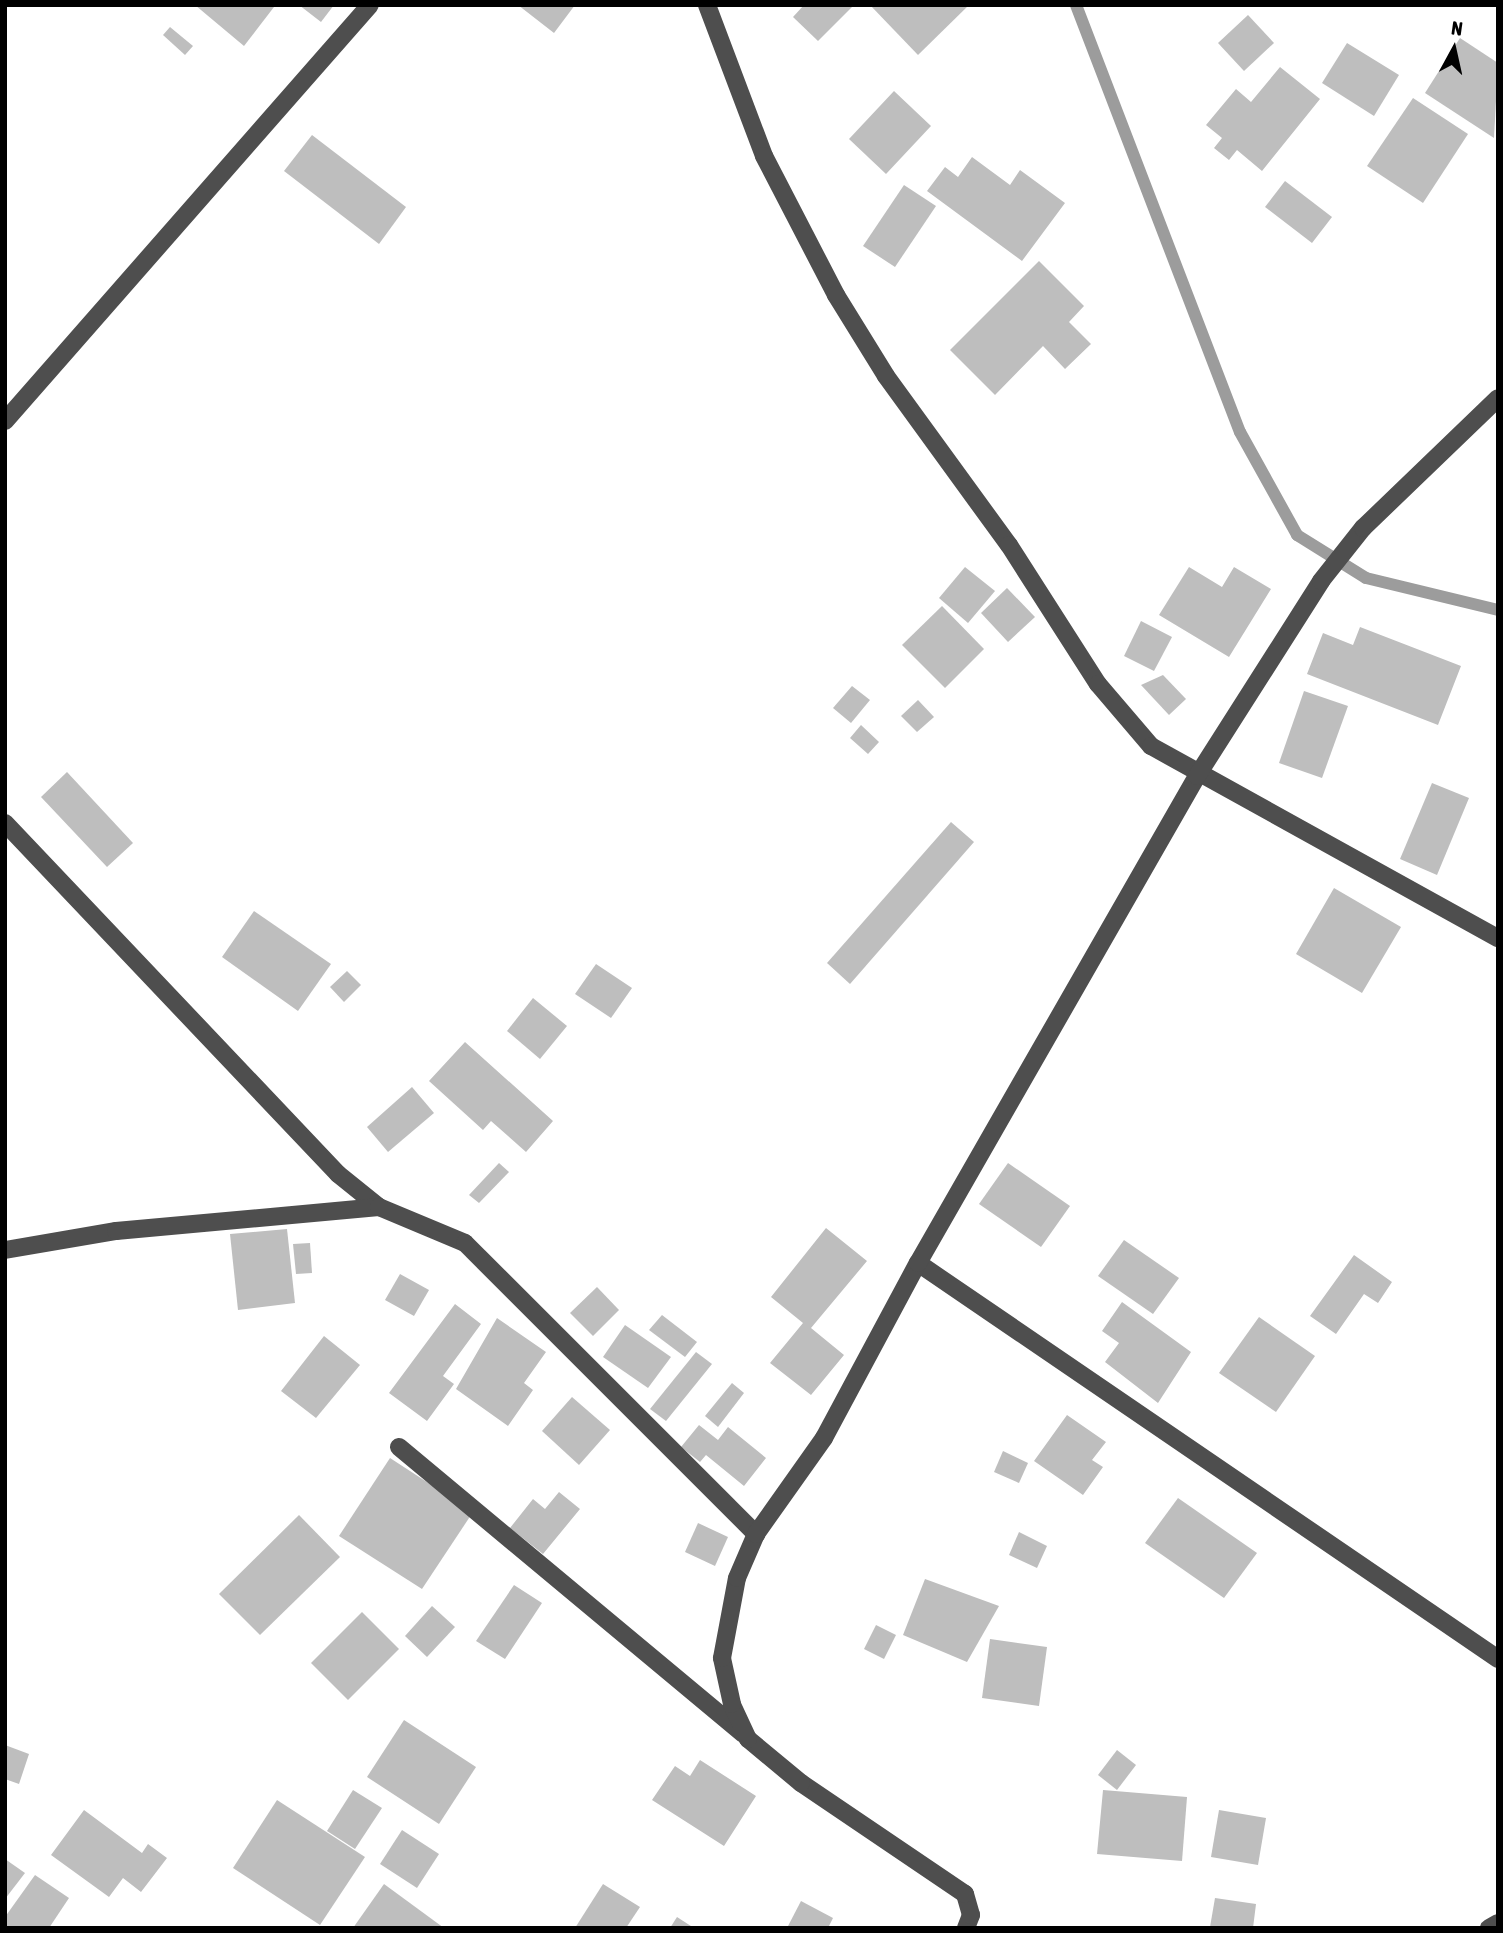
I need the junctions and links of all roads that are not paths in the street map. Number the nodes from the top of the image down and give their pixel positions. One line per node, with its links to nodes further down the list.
1 (370, 5): 4 (street)
2 (707, 5): 5 (street)
3 (1498, 398): 5 (street)
4 (5, 421)
5 (1197, 776): 7 (street); 10 (street)
6 (5, 823): 8 (street)
7 (1498, 938)
8 (379, 1207): 9 (street); 12 (street)
9 (5, 1250)
10 (918, 1263): 12 (street); 13 (street)
11 (399, 1447): 14 (street)
12 (756, 1535): 14 (street)
13 (1498, 1659)
14 (748, 1739): 16 (street)
15 (1498, 1923): 17 (street)
16 (965, 1928)
17 (1489, 1928)

